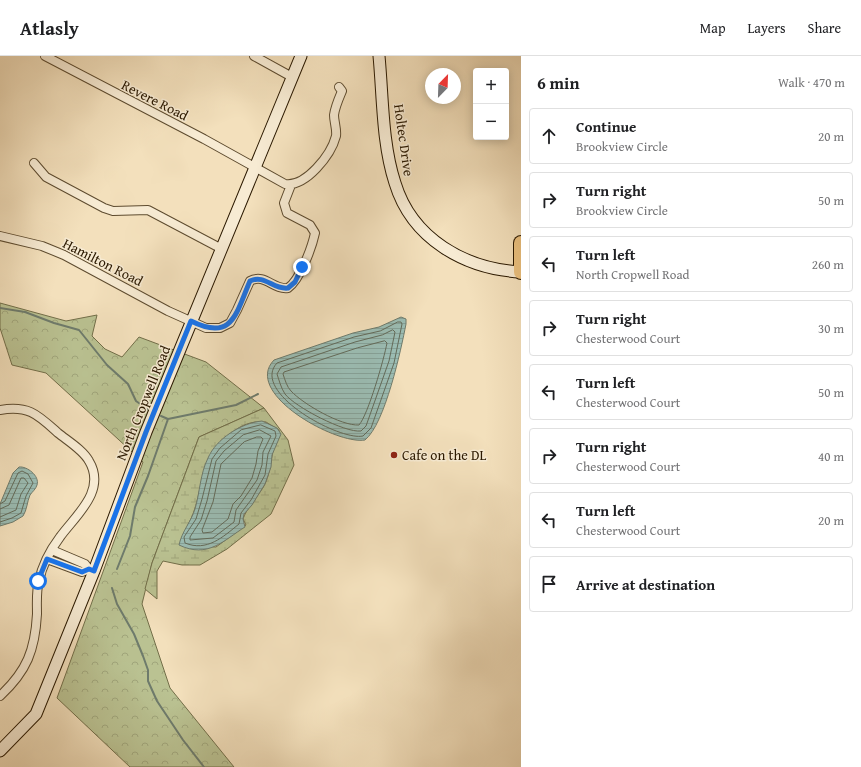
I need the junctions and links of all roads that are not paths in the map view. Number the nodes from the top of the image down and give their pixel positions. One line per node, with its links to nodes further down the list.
1 (44, 56): 8 (street, Revere Road)
2 (254, 56): 5 (street)
3 (301, 56): 5 (street, North Cropwell Road)
4 (379, 56): 13 (street, Holtec Drive)
5 (292, 77): 8 (street, North Cropwell Road)
6 (339, 87): 9 (street)
7 (34, 163): 12 (street)
8 (254, 167): 9 (street, Revere Road); 12 (street, North Cropwell Road)
9 (291, 185): 14 (street, Hamilton Road)
10 (0, 236): 14 (street, Hamilton Road)
11 (521, 243): 13 (highway)
12 (220, 248): 14 (street, North Cropwell Road)
13 (521, 272)
14 (191, 321): 18 (street, North Cropwell Road)
15 (0, 410): 16 (street)
16 (52, 550): 17 (street); 18 (street)
17 (47, 559): 18 (street); 19 (street)
18 (92, 570): 20 (street, North Cropwell Road)
19 (0, 696)
20 (0, 751)

